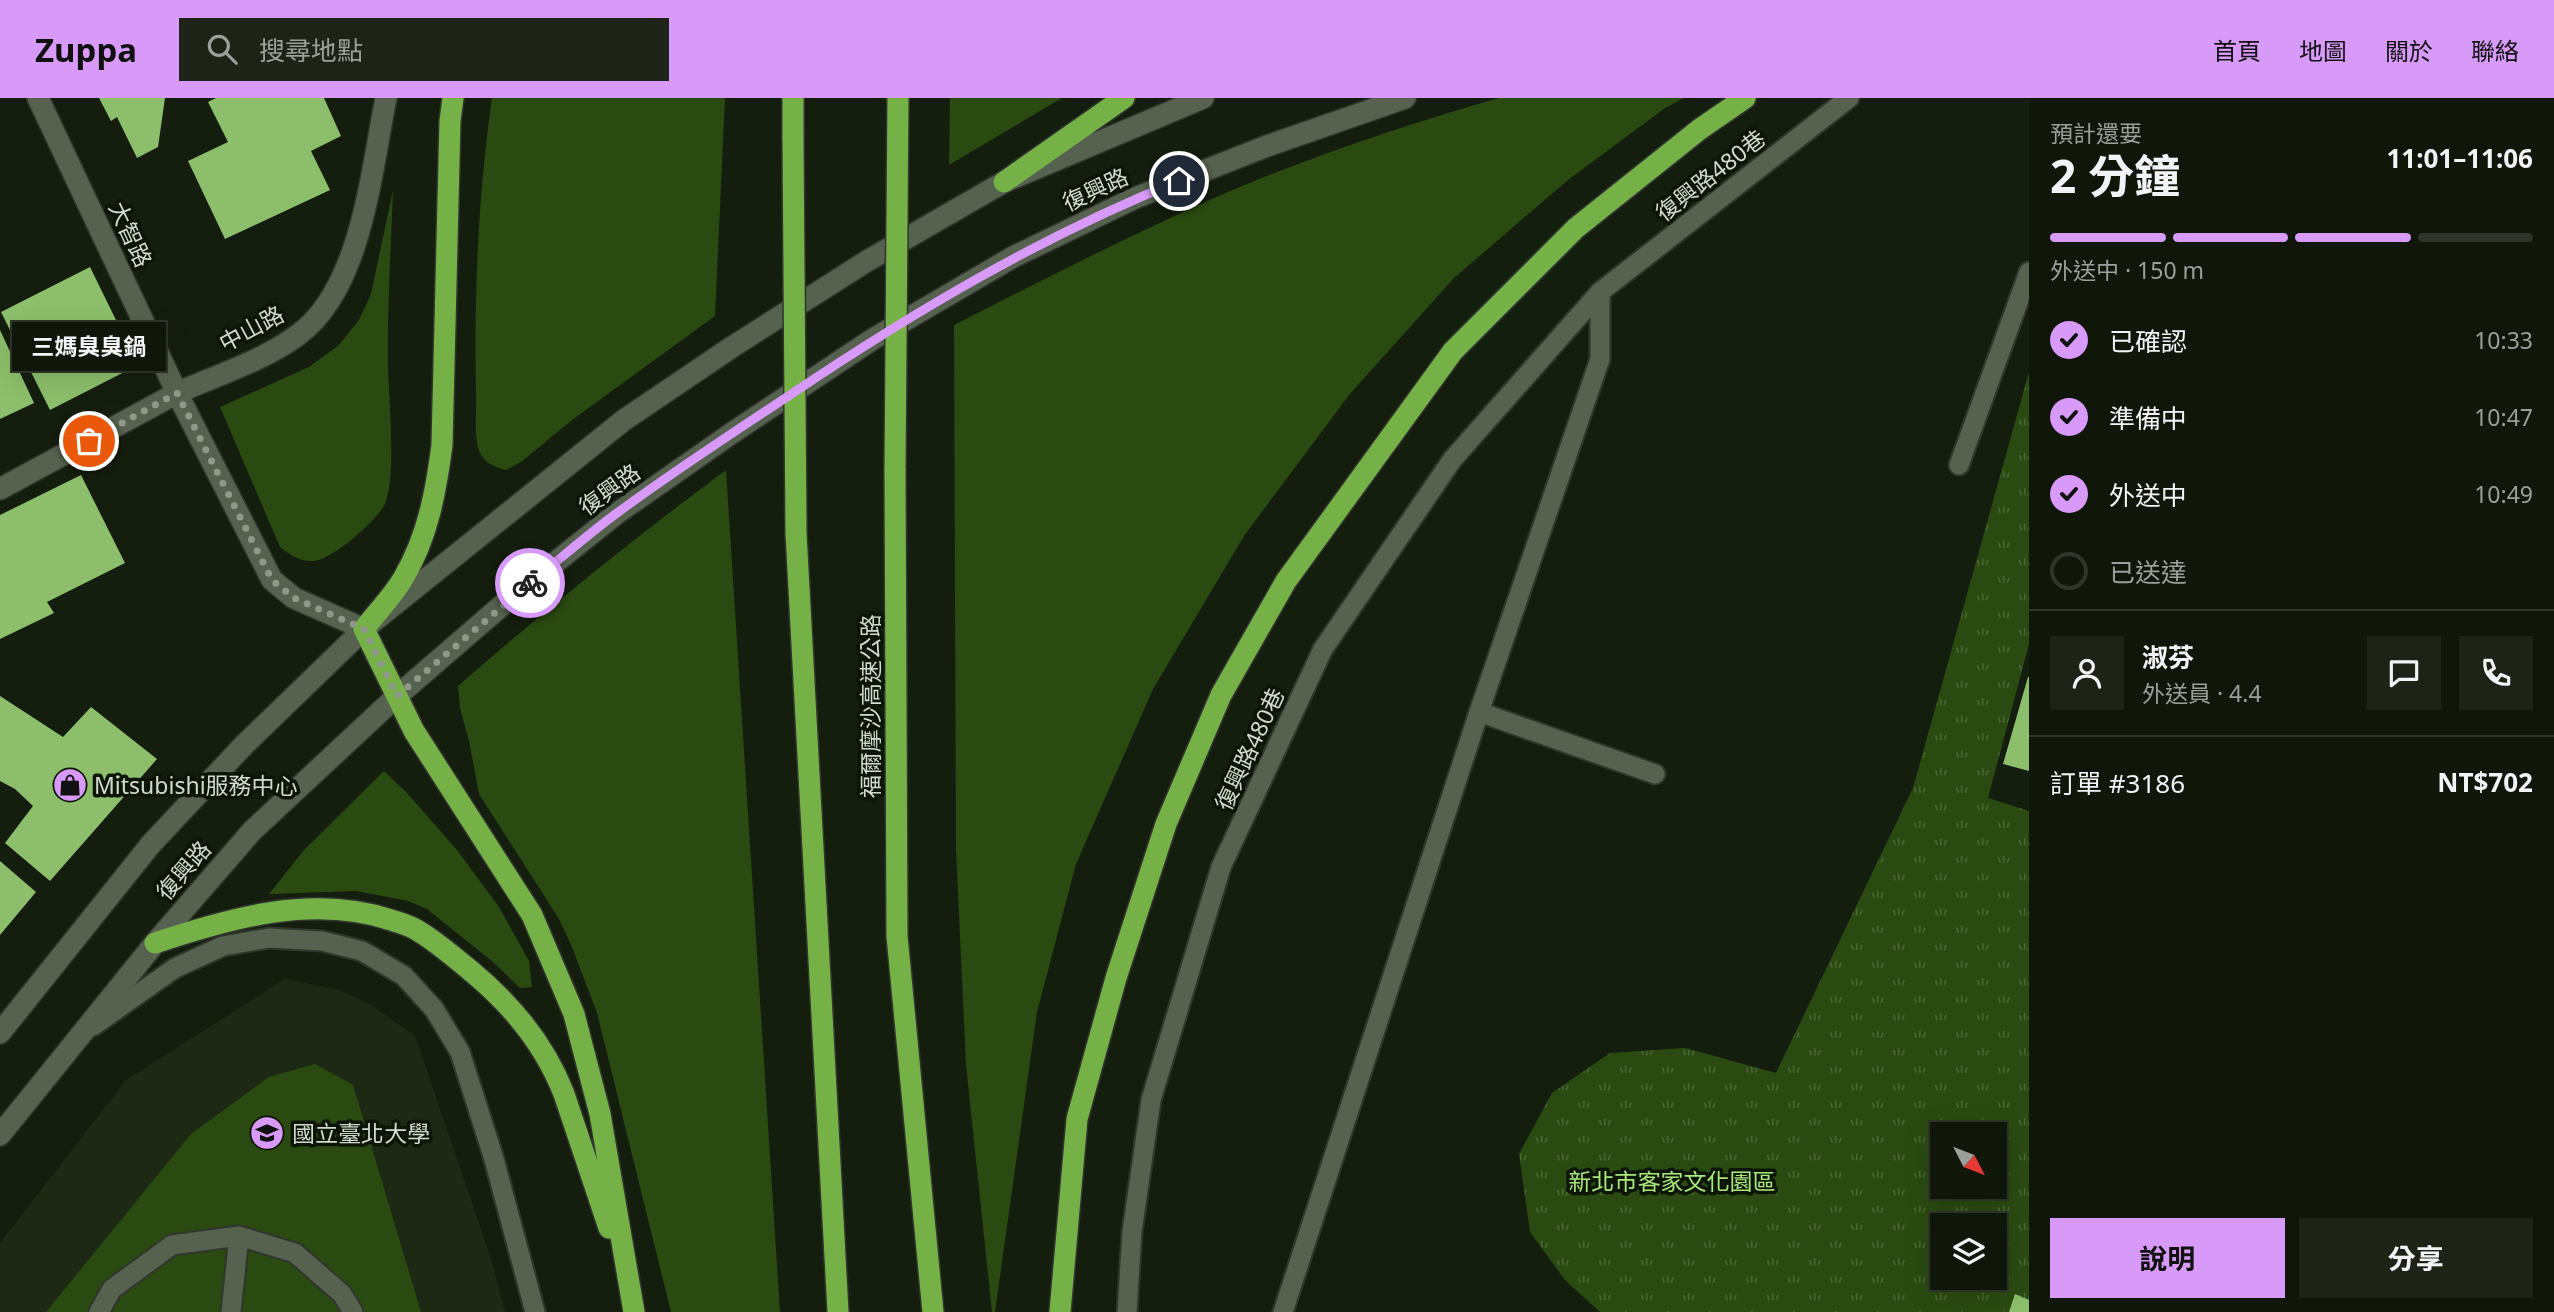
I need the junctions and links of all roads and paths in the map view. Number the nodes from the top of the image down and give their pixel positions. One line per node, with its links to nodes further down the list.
1 (38, 98): 14 (main road, 大智路)
2 (386, 98): 14 (main road, 中山路)
3 (453, 98): 17 (highway)
4 (793, 98): 31 (highway, bridge)
5 (898, 98): 32 (highway, 福爾摩沙高速公路, bridge)
6 (1124, 98): 11 (highway)
7 (1203, 98): 11 (main road, 復興路)
8 (1405, 98): 18 (main road, 復興路)
9 (1745, 98): 33 (highway)
10 (1849, 98): 13 (lane, 復興路480巷)
11 (1004, 182): 17 (main road, 復興路)
12 (2029, 272): 15 (lane)
13 (1600, 292): 19 (lane); 34 (lane, 復興路480巷)
14 (177, 393): 16 (main road, 中山路); 17 (main road, 大智路)
15 (1959, 465)
16 (0, 489)
17 (364, 629): 18 (highway); 23 (main road, 復興路)
18 (397, 696): 21 (main road, 復興路); 26 (highway)
19 (1479, 712): 20 (lane); 35 (lane)
20 (1655, 774)
21 (155, 943): 22 (main road, 復興路); 26 (highway)
22 (83, 1032): 24 (main road, 復興路); 30 (lane)
23 (0, 1033)
24 (0, 1135)
25 (239, 1236): 27 (lane); 28 (lane); 29 (lane)
26 (633, 1304)
27 (99, 1312)
28 (231, 1312)
29 (353, 1312)
30 (535, 1312)
31 (838, 1312)
32 (933, 1312)
33 (1060, 1312)
34 (1127, 1312)
35 (1283, 1312)

